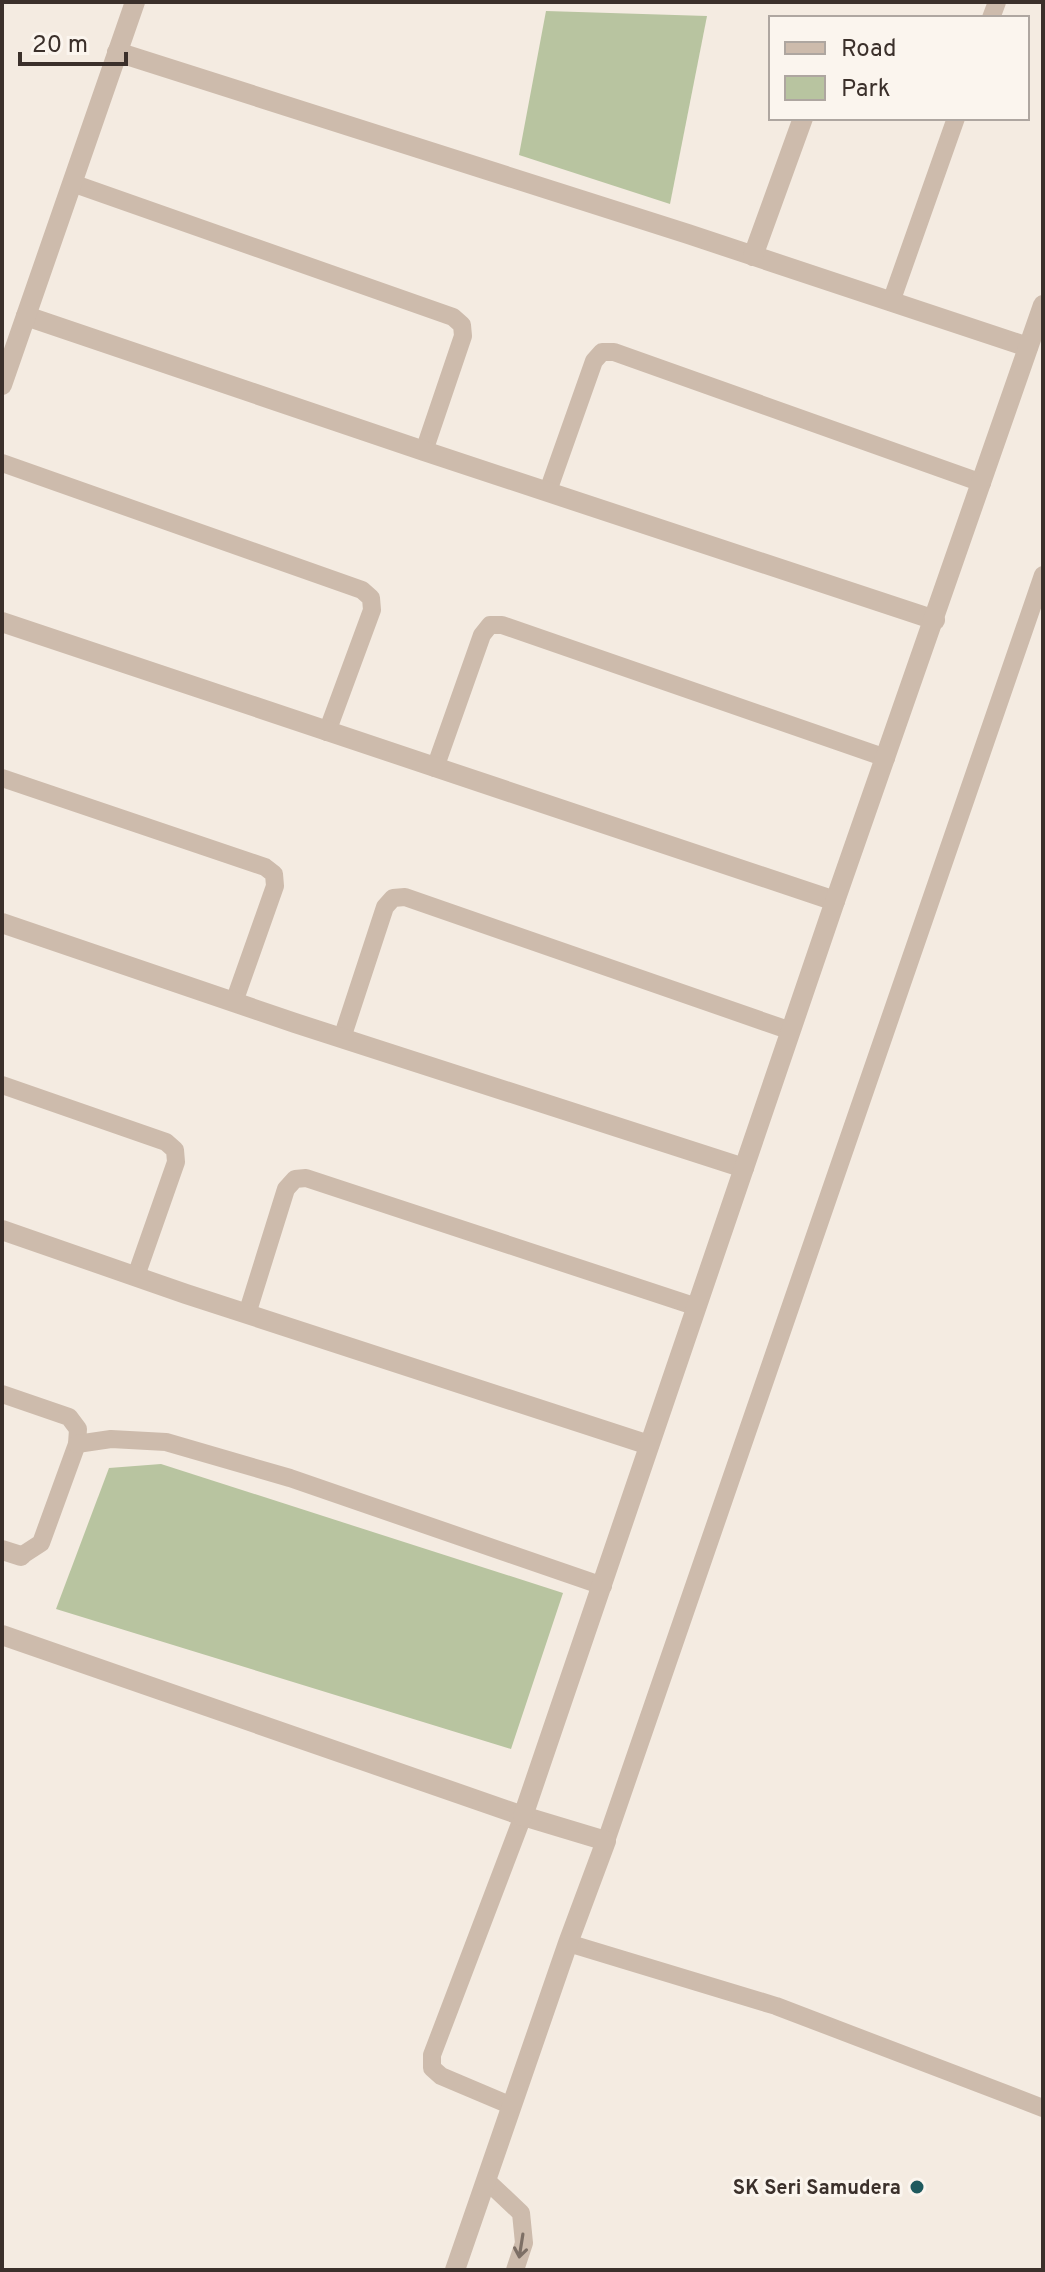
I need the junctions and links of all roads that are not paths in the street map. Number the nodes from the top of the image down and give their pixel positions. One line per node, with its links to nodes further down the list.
1 (135, 2): 2 (street)
2 (117, 52): 5 (street); 6 (street)
3 (802, 120): 6 (street)
4 (955, 120): 7 (lane)
5 (72, 183): 9 (street); 12 (lane)
6 (753, 256): 7 (street)
7 (891, 302): 10 (street)
8 (1043, 305): 10 (street)
9 (26, 316): 11 (street); 12 (street)
10 (1028, 347): 14 (street)
11 (2, 385)
12 (424, 451): 15 (street)
13 (2, 463): 19 (lane)
14 (982, 483): 15 (lane); 17 (street)
15 (548, 491): 17 (street)
16 (1043, 575): 41 (lane)
17 (935, 620): 20 (street)
18 (2, 622): 19 (street)
19 (327, 732): 21 (street)
20 (886, 758): 21 (lane); 23 (street)
21 (435, 768): 23 (street)
22 (2, 778): 25 (lane)
23 (835, 901): 26 (street)
24 (2, 923): 25 (street)
25 (234, 1002): 27 (street)
26 (791, 1031): 27 (lane); 29 (street)
27 (342, 1038): 29 (street)
28 (2, 1085): 31 (lane)
29 (744, 1168): 32 (street)
30 (2, 1230): 31 (street)
31 (136, 1276): 33 (street)
32 (697, 1307): 33 (lane); 36 (street)
33 (247, 1314): 36 (street)
34 (2, 1394): 35 (lane)
35 (77, 1444): 37 (lane); 38 (lane)
36 (649, 1445): 38 (street)
37 (11, 1553)
38 (603, 1586): 40 (street)
39 (2, 1635): 40 (street)
40 (523, 1816): 41 (street); 43 (lane)
41 (606, 1841): 42 (street)
42 (568, 1943): 43 (street); 44 (lane)
43 (512, 2106): 45 (street)
44 (1043, 2108)
45 (486, 2180): 46 (street); 47 (lane, one-way to 47)
46 (455, 2270)
47 (515, 2270)

